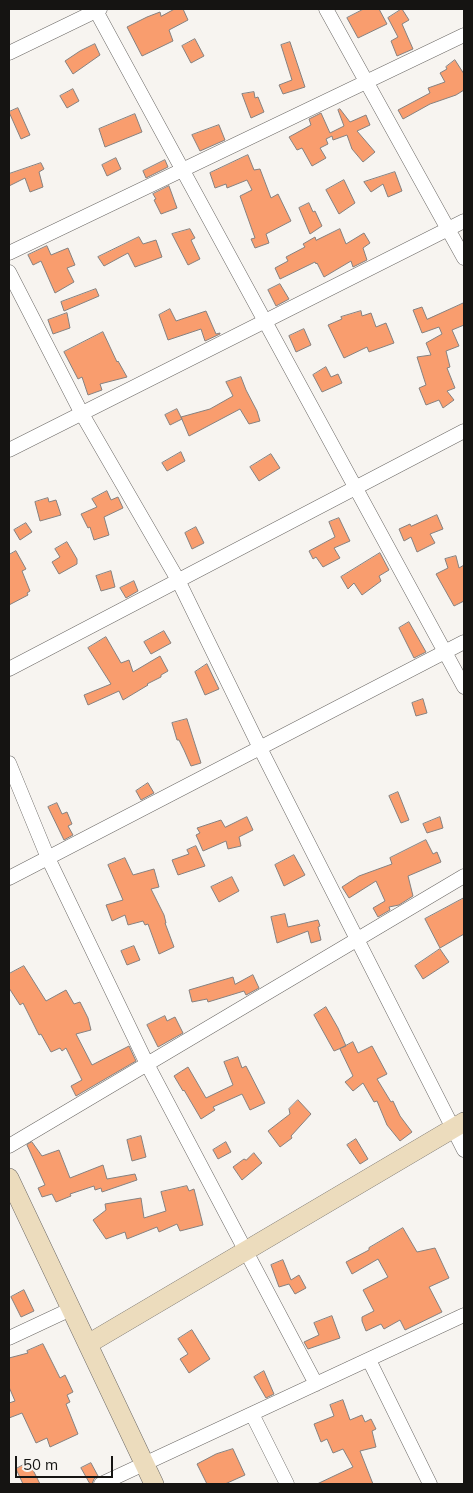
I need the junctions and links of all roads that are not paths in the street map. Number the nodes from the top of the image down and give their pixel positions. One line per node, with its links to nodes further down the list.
1 (97, 9): 4 (street); 6 (street)
2 (326, 9): 5 (street)
3 (464, 35): 5 (street)
4 (9, 53)
5 (367, 82): 6 (street); 8 (street)
6 (182, 170): 9 (street); 12 (street)
7 (464, 222): 8 (street)
8 (448, 230): 10 (street); 12 (street)
9 (9, 252)
10 (464, 258)
11 (9, 272): 13 (street)
12 (265, 322): 13 (street); 16 (street)
13 (82, 414): 15 (street); 17 (street)
14 (464, 431): 16 (street)
15 (9, 450)
16 (355, 488): 17 (street); 19 (street)
17 (178, 580): 20 (street); 22 (street)
18 (464, 642): 19 (street)
19 (445, 652): 21 (street); 22 (street)
20 (9, 668)
21 (464, 687)
22 (260, 748): 24 (street); 27 (street)
23 (9, 763): 24 (street)
24 (48, 858): 26 (street); 28 (street)
25 (464, 876): 27 (street)
26 (9, 878)
27 (358, 939): 28 (street); 29 (street)
28 (147, 1064): 30 (street); 33 (street)
29 (459, 1126): 31 (street); 33 (main road)
30 (9, 1146)
31 (464, 1150)
32 (9, 1178): 34 (main road)
33 (246, 1251): 37 (main road); 39 (street)
34 (71, 1309): 36 (street); 37 (main road)
35 (464, 1315): 38 (street)
36 (9, 1338)
37 (88, 1344): 41 (main road)
38 (369, 1360): 39 (street); 45 (street)
39 (316, 1384): 40 (street)
40 (252, 1414): 41 (street); 44 (street)
41 (144, 1464): 42 (street); 43 (main road)
42 (101, 1484)
43 (154, 1484)
44 (287, 1484)
45 (430, 1484)

